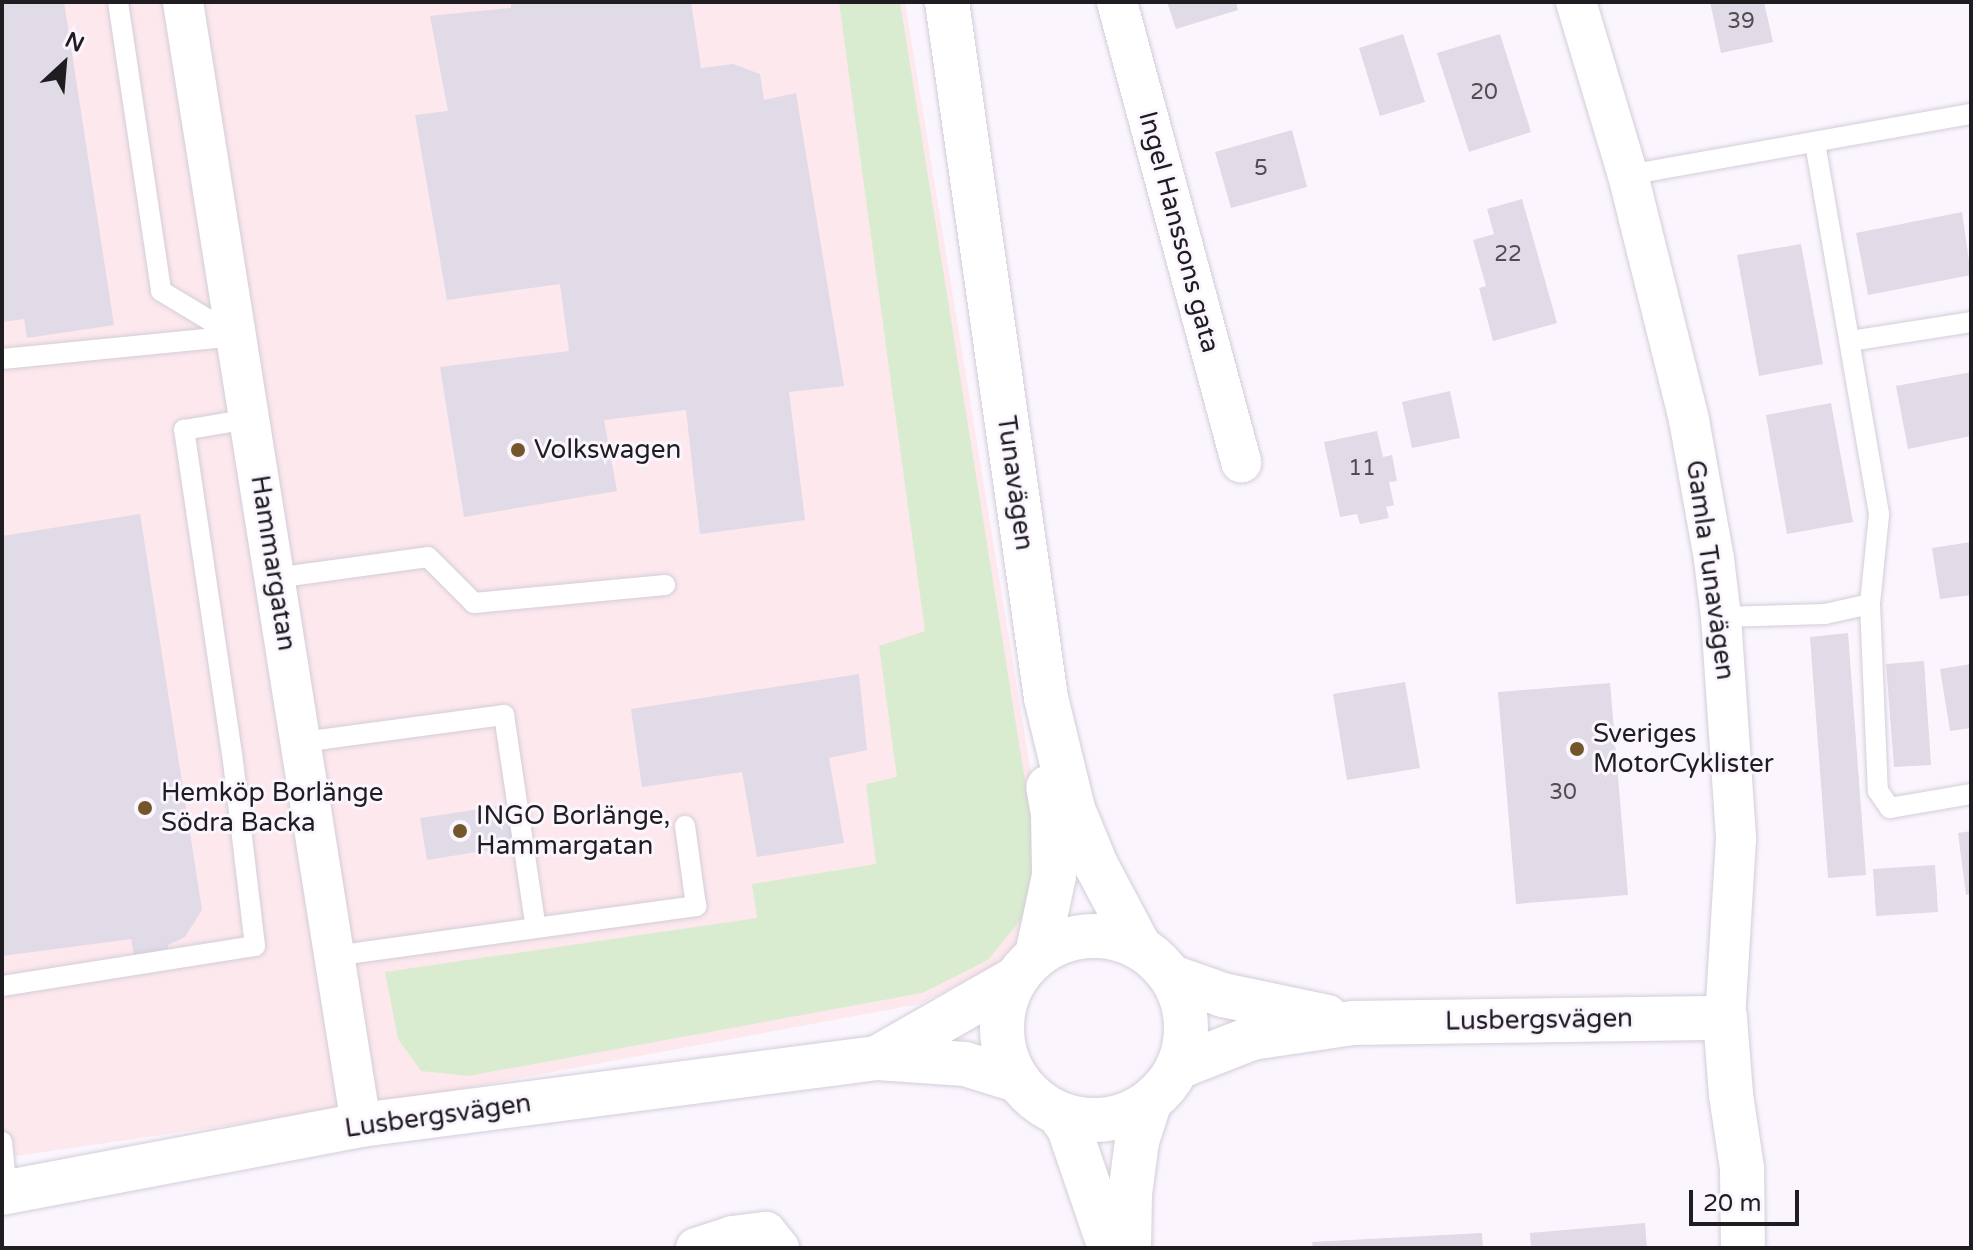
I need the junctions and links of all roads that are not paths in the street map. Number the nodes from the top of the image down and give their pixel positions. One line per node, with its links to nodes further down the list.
1 (118, 2): 11 (lane)
2 (183, 2): 11 (street, Hammargatan)
3 (925, 2): 26 (street, Tunavägen)
4 (947, 2): 24 (street, Tunavägen)
5 (1117, 2): 15 (street, Ingel Hanssons gata)
6 (1576, 2): 9 (street, Gamla Tunavägen)
7 (1971, 114): 8 (lane)
8 (1815, 143): 9 (lane); 12 (lane)
9 (1628, 175): 19 (street, Gamla Tunavägen)
10 (1971, 322): 12 (lane)
11 (236, 336): 13 (lane); 14 (street, Hammargatan)
12 (1850, 341): 18 (lane)
13 (2, 359)
14 (249, 419): 16 (street, Hammargatan); 28 (lane)
15 (1241, 463)
16 (275, 578): 17 (lane); 20 (street, Hammargatan)
17 (665, 585)
18 (1870, 604): 19 (lane); 21 (lane)
19 (1721, 617): 29 (street, Gamla Tunavägen)
20 (302, 742): 23 (lane); 25 (street, Hammargatan)
21 (1971, 794)
22 (685, 826): 23 (lane)
23 (536, 928): 25 (lane)
24 (1140, 948): 26 (street); 27 (street)
25 (335, 956): 36 (street, Hammargatan)
26 (1026, 967): 31 (street, Lusbergsvägen); 33 (street)
27 (1172, 977): 30 (street, Lusbergsvägen); 32 (street)
28 (2, 986)
29 (1725, 1018): 30 (street, Lusbergsvägen); 43 (street, Gamla Tunavägen)
30 (1353, 1023): 32 (street, Lusbergsvägen)
31 (877, 1058): 33 (street, Lusbergsvägen); 36 (street, Lusbergsvägen)
32 (1178, 1067): 34 (street)
33 (1017, 1080): 35 (street)
34 (1149, 1103): 35 (street); 42 (street)
35 (1059, 1114): 41 (street)
36 (361, 1125): 38 (street, Lusbergsvägen)
37 (2, 1142): 38 (lane)
38 (5, 1192)
39 (696, 1248): 40 (street)
40 (779, 1248)
41 (1110, 1248)
42 (1129, 1248)
43 (1743, 1248)

